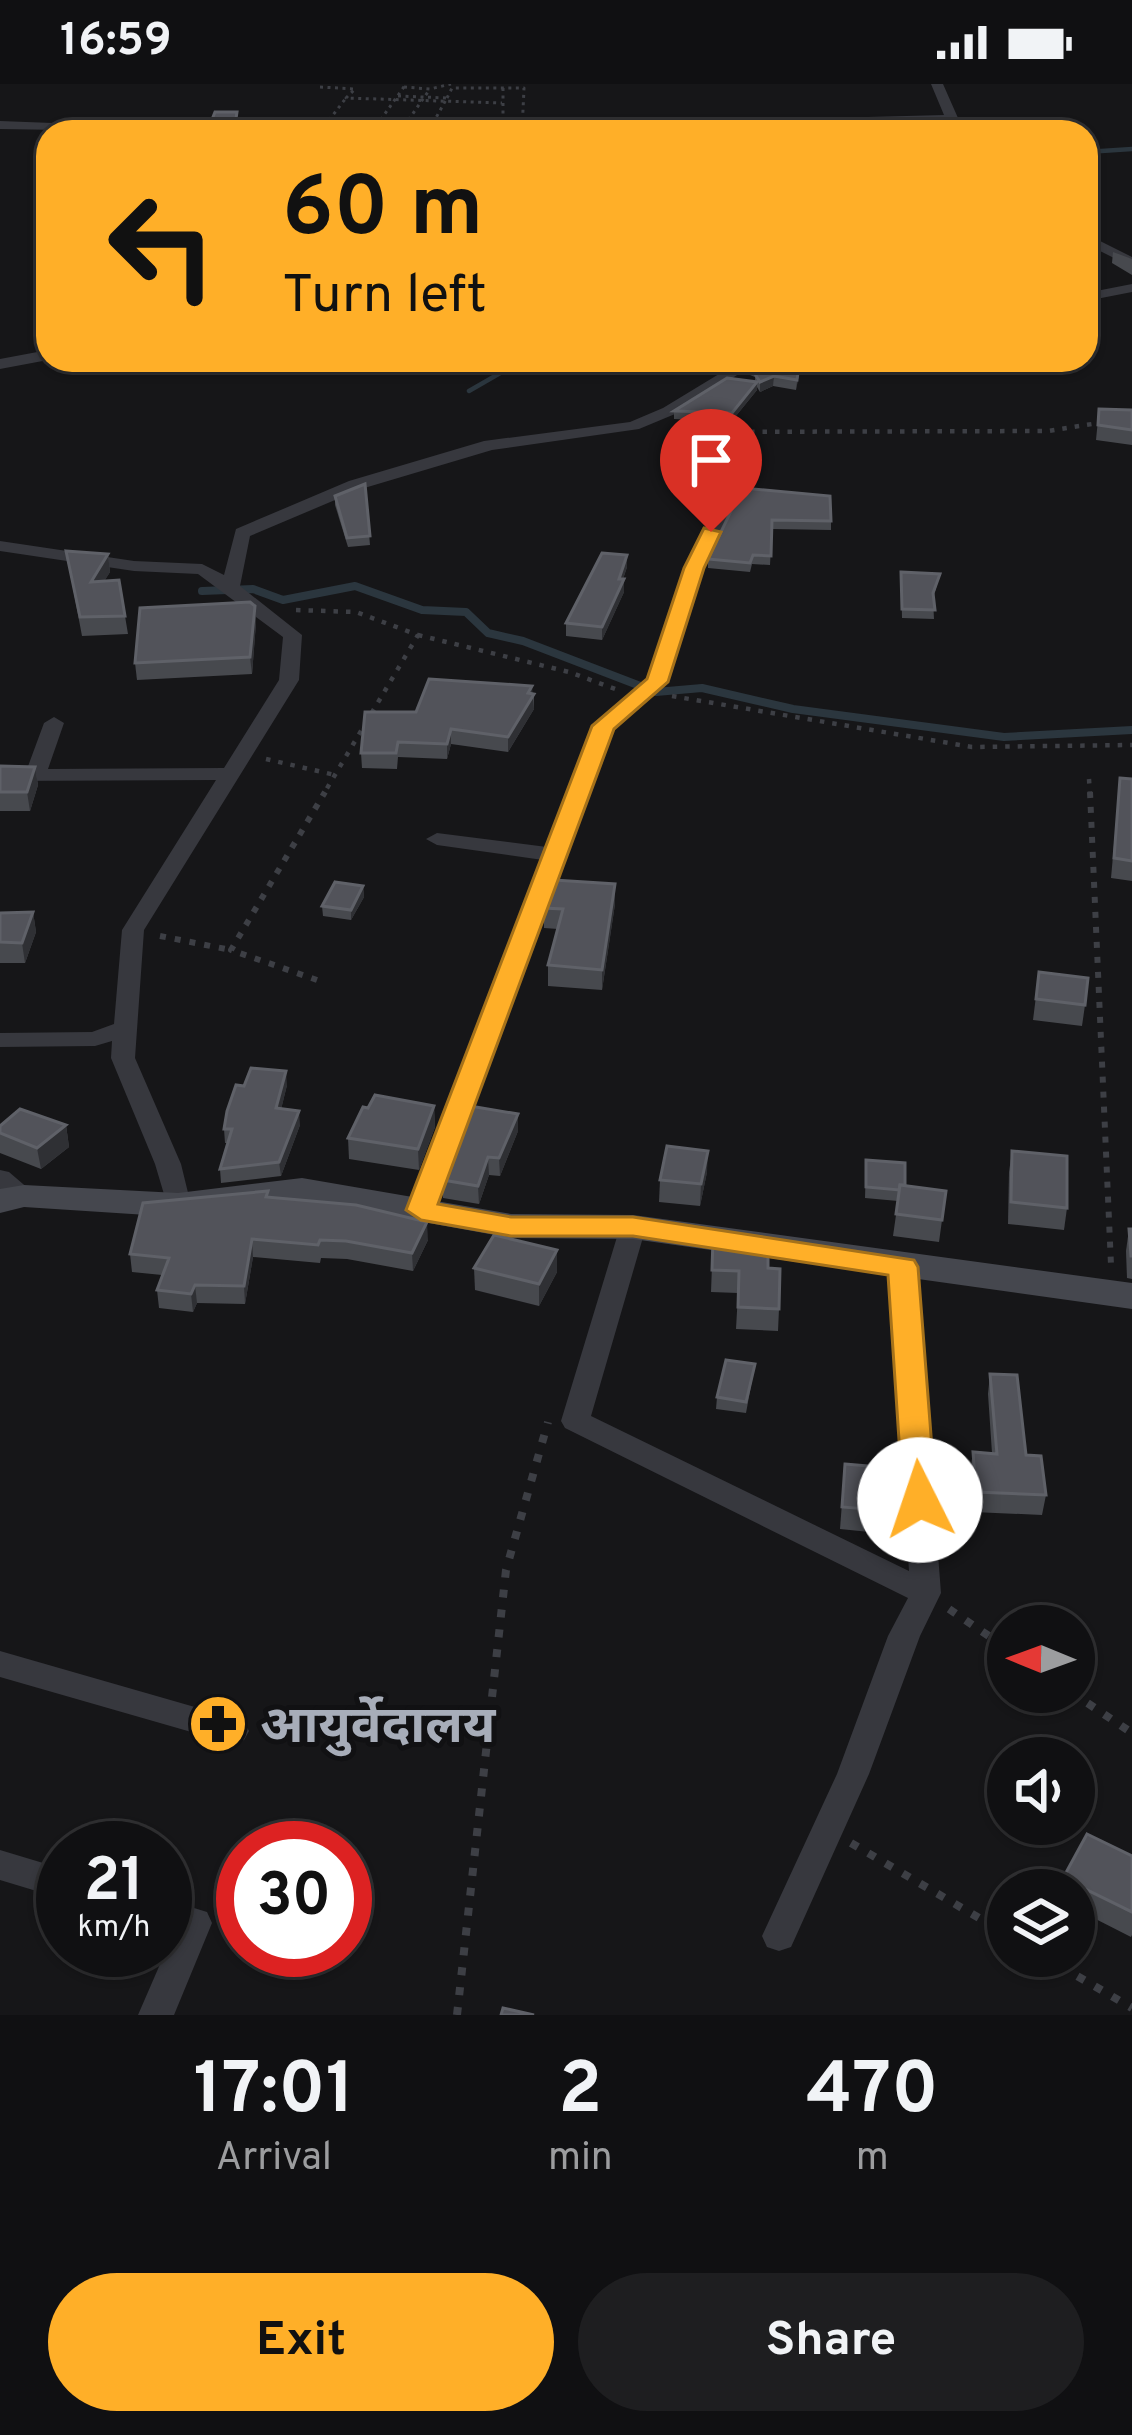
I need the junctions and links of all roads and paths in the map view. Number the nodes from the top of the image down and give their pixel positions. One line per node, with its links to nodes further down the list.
1 (452, 84): 6 (path)
2 (937, 84): 14 (street)
3 (405, 85): 6 (path); 9 (path)
4 (320, 87): 5 (path)
5 (357, 87): 8 (path)
6 (432, 87): 10 (path)
7 (503, 88): 11 (path); 12 (path); 13 (path)
8 (346, 98): 9 (path); 15 (path)
9 (397, 99): 10 (path); 16 (path)
10 (424, 99): 11 (path); 17 (path)
11 (446, 100): 12 (path); 18 (path)
12 (502, 104): 13 (path); 19 (path)
13 (524, 106): 20 (path)
14 (952, 119): 21 (street)
15 (329, 120)
16 (381, 120)
17 (409, 120)
18 (435, 120)
19 (503, 120)
20 (523, 120)
21 (912, 120)
22 (0, 125): 23 (street)
23 (36, 126)
24 (1098, 245): 25 (street)
25 (1132, 263)
26 (1132, 288): 27 (street)
27 (1098, 295)
28 (36, 357): 29 (street)
29 (0, 364)
30 (733, 372): 32 (street)
31 (1111, 422): 32 (path)
32 (610, 430): 35 (street)
33 (728, 496): 38 (street)
34 (0, 546): 35 (street)
35 (230, 588): 36 (street)
36 (262, 609): 37 (path); 41 (street)
37 (418, 634): 38 (path); 43 (path)
38 (636, 697): 40 (path); 47 (street)
39 (55, 723): 42 (street)
40 (1132, 745)
41 (239, 764): 42 (street); 43 (path); 48 (street)
42 (35, 775): 44 (street)
43 (335, 775): 49 (path)
44 (0, 776)
45 (1089, 778): 58 (path)
46 (437, 839): 47 (street)
47 (555, 855): 55 (street)
48 (133, 930): 49 (path); 51 (street)
49 (231, 950): 50 (path)
50 (317, 980)
51 (124, 1028): 52 (street); 54 (street)
52 (0, 1040)
53 (8, 1192): 54 (street)
54 (178, 1205): 55 (street)
55 (421, 1210): 56 (street)
56 (633, 1227): 57 (street); 59 (street)
57 (903, 1267): 58 (street); 60 (street)
58 (1122, 1294)
59 (575, 1421): 60 (street); 75 (path)
60 (926, 1593): 61 (path); 66 (street)
61 (987, 1635)
62 (0, 1664): 64 (street)
63 (1095, 1708): 65 (path)
64 (233, 1731)
65 (1132, 1733)
66 (827, 1829): 69 (path); 70 (street)
67 (0, 1865): 68 (street)
68 (36, 1876)
69 (987, 1923)
70 (779, 1936)
71 (172, 1977): 74 (street)
72 (1079, 1977): 73 (path)
73 (1132, 2008)
74 (156, 2015)
75 (457, 2015)

